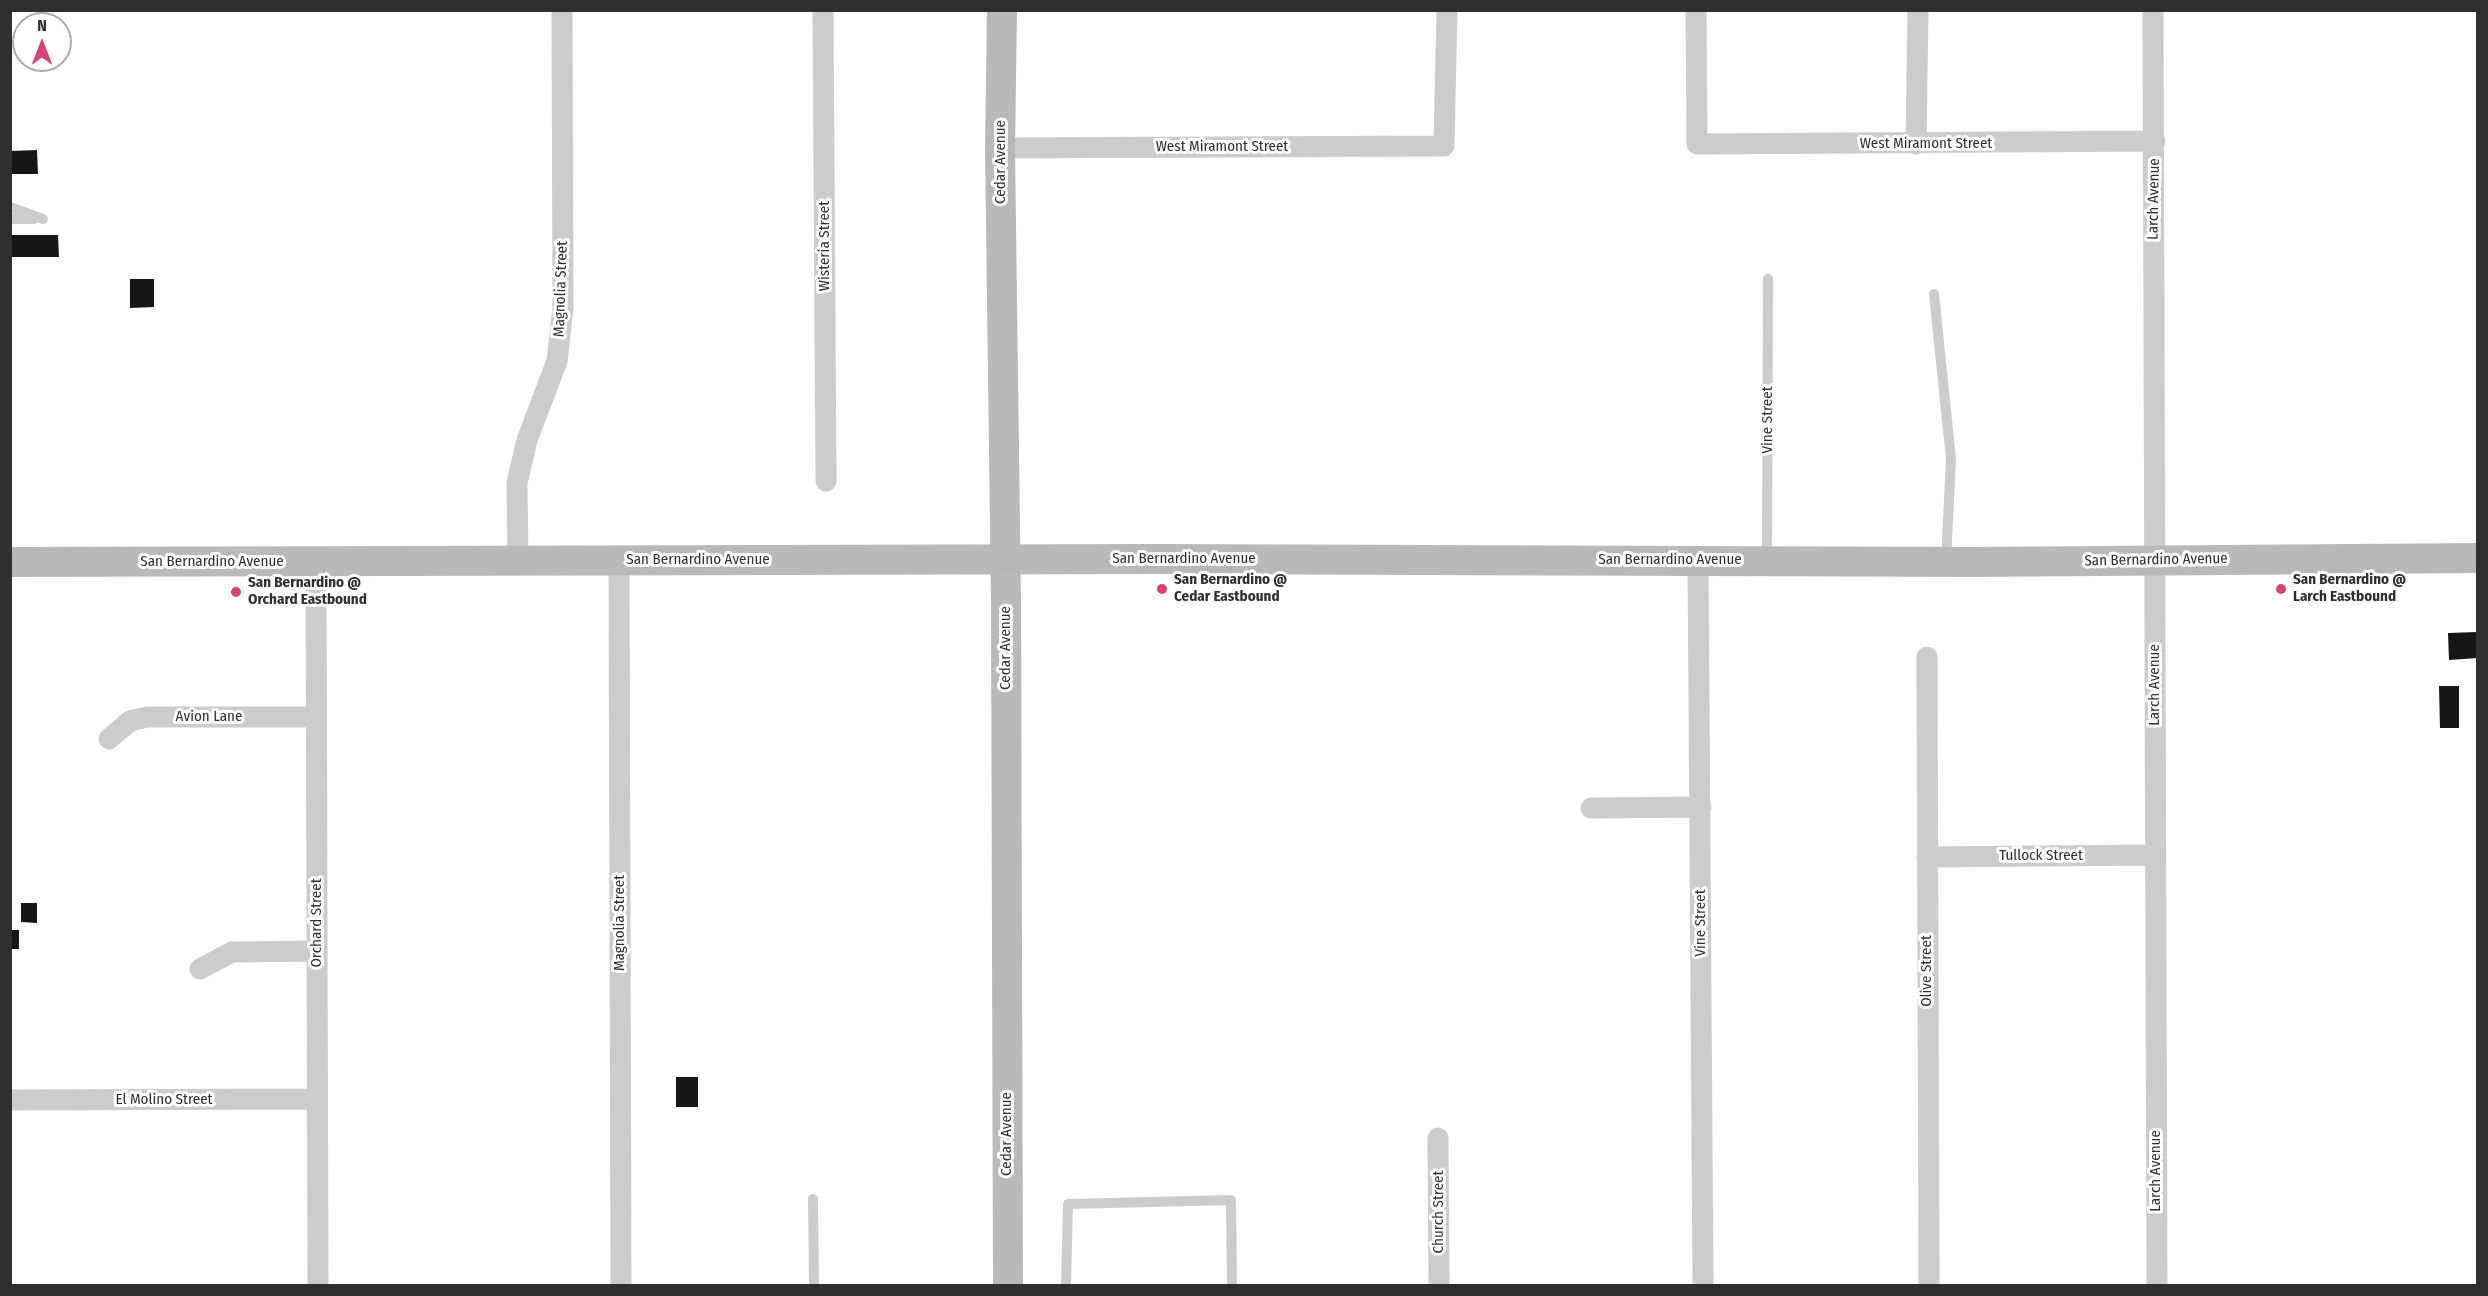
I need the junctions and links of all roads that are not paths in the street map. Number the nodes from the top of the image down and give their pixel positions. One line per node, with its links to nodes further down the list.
1 (562, 10): 20 (street, Magnolia Street)
2 (823, 10): 15 (street, Wisteria Street)
3 (1002, 10): 10 (main road, Cedar Avenue)
4 (1447, 10): 10 (street, West Miramont Street)
5 (1696, 10): 9 (street, West Miramont Street)
6 (1918, 10): 9 (street)
7 (2152, 10): 8 (street, Larch Avenue)
8 (2154, 141): 9 (street, West Miramont Street); 18 (street, Larch Avenue)
9 (1916, 144)
10 (1000, 148): 17 (main road, Cedar Avenue)
11 (10, 207): 12 (lane)
12 (10, 219)
13 (1768, 279): 23 (lane, Vine Street)
14 (1934, 294): 24 (lane)
15 (826, 481)
16 (2478, 558): 18 (main road, San Bernardino Avenue)
17 (1006, 559): 21 (main road, San Bernardino Avenue); 22 (main road, San Bernardino Avenue); 42 (main road, Cedar Avenue)
18 (2154, 560): 24 (main road, San Bernardino Avenue); 31 (street, Larch Avenue)
19 (316, 561): 20 (main road, San Bernardino Avenue); 25 (main road, San Bernardino Avenue); 27 (street, Orchard Street)
20 (518, 561): 21 (main road, San Bernardino Avenue)
21 (619, 561): 40 (street, Magnolia Street)
22 (1698, 561): 23 (main road, San Bernardino Avenue); 29 (street, Vine Street)
23 (1767, 561): 24 (main road, San Bernardino Avenue)
24 (1946, 561)
25 (10, 562)
26 (1927, 657): 32 (street, Olive Street)
27 (315, 717): 28 (street, Avion Lane); 33 (street, Orchard Street)
28 (110, 739)
29 (1701, 807): 30 (street); 46 (street, Vine Street)
30 (1591, 808)
31 (2155, 855): 32 (street, Tullock Street); 48 (street, Larch Avenue)
32 (1927, 857): 47 (street, Olive Street)
33 (317, 951): 34 (street); 35 (street, Orchard Street)
34 (200, 969)
35 (317, 1099): 36 (street, El Molino Street); 39 (street, Orchard Street)
36 (10, 1100)
37 (1438, 1138): 45 (street, Church Street)
38 (813, 1199): 41 (lane)
39 (318, 1286)
40 (621, 1286)
41 (814, 1286)
42 (1008, 1286)
43 (1066, 1286): 44 (lane)
44 (1232, 1286)
45 (1439, 1286)
46 (1703, 1286)
47 (1929, 1286)
48 (2157, 1286)

